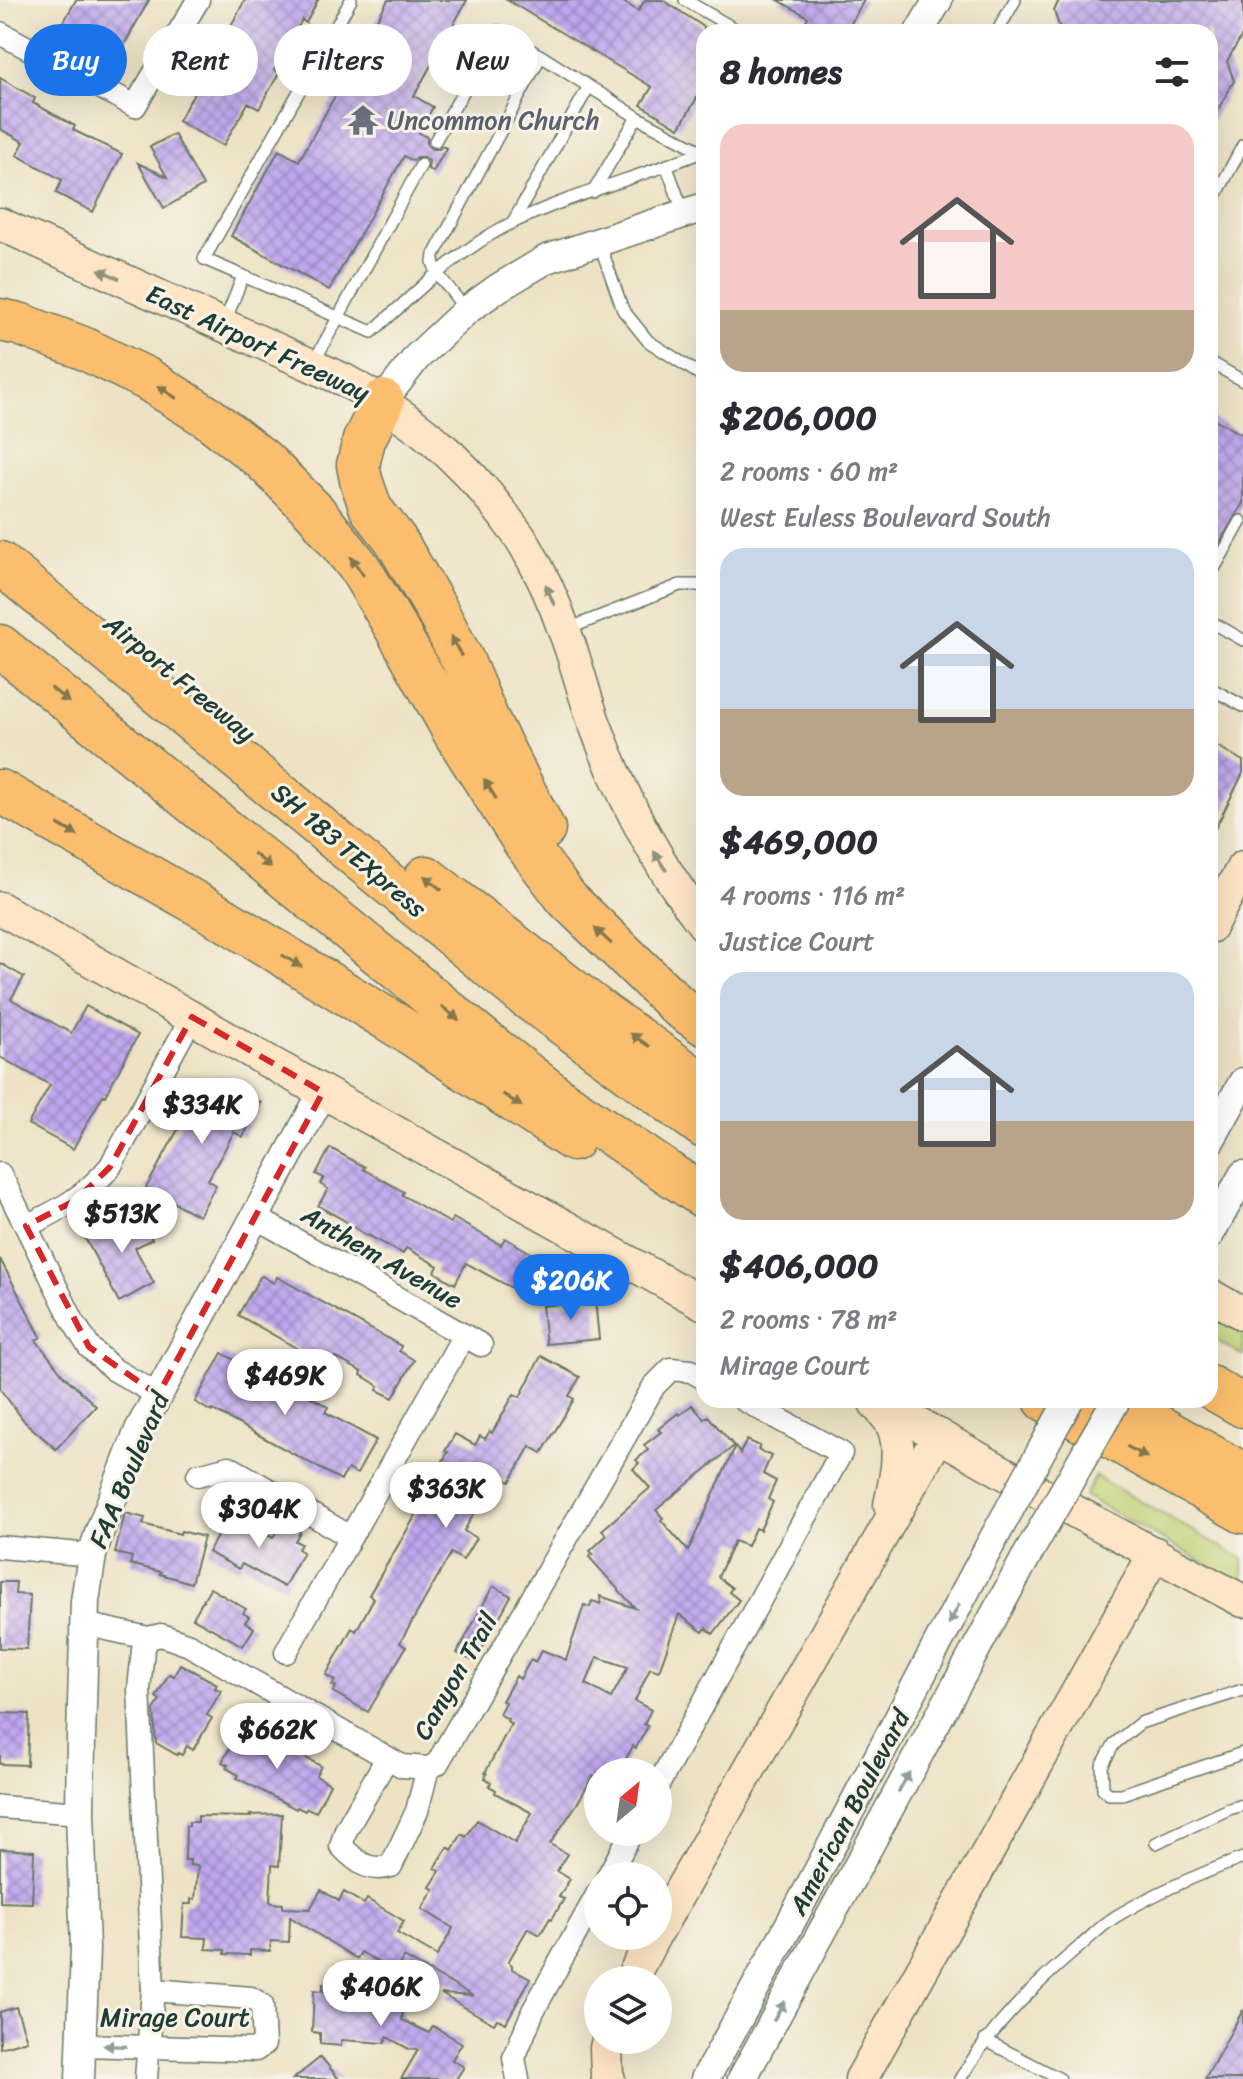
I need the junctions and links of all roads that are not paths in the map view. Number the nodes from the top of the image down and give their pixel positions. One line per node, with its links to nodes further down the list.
1 (198, 0): 9 (street)
2 (351, 0): 26 (lane)
3 (685, 0): 6 (lane)
4 (938, 0): 7 (street)
5 (1015, 0): 8 (lane)
6 (726, 24)
7 (924, 24)
8 (1002, 24)
9 (0, 33)
10 (541, 56): 11 (lane); 13 (lane); 25 (lane)
11 (588, 88): 12 (lane); 22 (lane)
12 (637, 117): 15 (lane); 19 (lane)
13 (435, 141)
14 (1243, 145): 20 (lane)
15 (696, 148)
16 (696, 155): 18 (lane)
17 (421, 165): 28 (lane)
18 (667, 167): 19 (lane); 21 (lane)
19 (593, 192): 22 (lane)
20 (1218, 192)
21 (694, 211): 24 (street)
22 (513, 222): 25 (lane)
23 (0, 224): 30 (main road, East Airport Freeway, one-way to 23)
24 (599, 241): 27 (street); 33 (lane)
25 (437, 273): 27 (lane); 28 (lane)
26 (243, 276): 28 (lane); 30 (lane)
27 (466, 311): 35 (street)
28 (338, 318): 31 (lane)
29 (0, 320): 50 (highway, one-way to 29)
30 (224, 324): 31 (main road, East Airport Freeway)
31 (312, 366): 35 (main road, East Airport Freeway)
32 (1218, 367): 34 (lane)
33 (696, 372)
34 (1243, 381)
35 (383, 401): 43 (main road, East Airport Freeway, one-way to 35); 50 (highway, one-way to 35)
36 (1241, 521): 38 (lane)
37 (0, 531): 56 (highway, Airport Freeway, one-way to 37)
38 (1218, 562)
39 (0, 563): 59 (highway, SH 183 TEXpress)
40 (696, 585): 43 (lane)
41 (0, 599): 61 (highway, SH 183 TEXpress)
42 (1218, 626): 44 (lane)
43 (565, 631): 53 (main road, East Airport Freeway, one-way to 43)
44 (1243, 640)
45 (0, 646): 64 (highway, one-way to 64)
46 (1218, 692): 47 (lane)
47 (1243, 706)
48 (0, 791): 65 (highway, one-way to 65)
49 (1243, 867): 52 (main road)
50 (567, 899): 55 (highway, one-way to 50)
51 (0, 908): 54 (main road)
52 (1218, 912)
53 (696, 915)
54 (192, 1017): 58 (main road); 68 (street)
55 (696, 1018)
56 (696, 1079)
57 (1243, 1082): 60 (street)
58 (323, 1092): 66 (street, FAA Boulevard); 71 (main road)
59 (696, 1121)
60 (1218, 1127)
61 (696, 1152)
62 (0, 1174): 68 (street)
63 (1243, 1175): 67 (street)
64 (696, 1192)
65 (696, 1201)
66 (255, 1217): 76 (street, FAA Boulevard); 94 (street, Anthem Avenue)
67 (1218, 1220)
68 (26, 1226): 76 (street)
69 (1243, 1293): 70 (main road)
70 (1218, 1295)
71 (696, 1300)
72 (1218, 1300): 73 (main road)
73 (1243, 1314)
74 (696, 1374): 108 (street, Canyon Trail)
75 (1218, 1392): 77 (highway)
76 (158, 1395): 97 (street, FAA Boulevard)
77 (1243, 1406)
78 (759, 1408): 107 (street)
79 (880, 1408): 93 (main road)
80 (889, 1408): 86 (main road)
81 (1059, 1408): 91 (highway, one-way to 91)
82 (1065, 1408): 125 (street, American Boulevard, one-way to 125, bridge)
83 (1110, 1408): 126 (street, American Boulevard, one-way to 83, bridge)
84 (1128, 1408): 89 (highway)
85 (1176, 1408): 87 (highway)
86 (939, 1435): 88 (main road); 93 (main road)
87 (1243, 1446)
88 (987, 1463): 92 (main road); 93 (main road)
89 (1243, 1474)
90 (198, 1475): 94 (street)
91 (1243, 1512)
92 (1107, 1528): 96 (main road); 100 (main road)
93 (884, 1532): 114 (main road)
94 (349, 1536): 103 (street)
95 (0, 1547): 97 (street)
96 (1155, 1553): 98 (main road); 100 (main road)
97 (92, 1555): 101 (street, FAA Boulevard)
98 (1205, 1580): 99 (main road); 100 (main road)
99 (1243, 1601)
100 (1115, 1623): 127 (main road)
101 (84, 1624): 102 (street, Canyon Trail); 111 (street, FAA Boulevard)
102 (148, 1638): 106 (street, Canyon Trail); 116 (street)
103 (286, 1652)
104 (1243, 1690): 105 (lane)
105 (1243, 1753)
106 (387, 1758): 108 (street, Canyon Trail); 108 (street)
107 (672, 1760)
108 (428, 1768)
109 (1243, 1805): 112 (lane)
110 (0, 1807): 111 (street)
111 (80, 1813): 118 (street, FAA Boulevard)
112 (1156, 1843)
113 (1243, 1858): 117 (lane)
114 (672, 1905)
115 (584, 1918): 121 (street)
116 (153, 1990): 119 (street); 119 (street, Mirage Court)
117 (985, 2040): 128 (lane); 129 (lane)
118 (81, 2045): 119 (street, Mirage Court, one-way to 118); 122 (street, FAA Boulevard)
119 (149, 2047): 123 (street)
120 (606, 2054): 124 (main road)
121 (515, 2076)
122 (80, 2079)
123 (146, 2079)
124 (609, 2079)
125 (705, 2079)
126 (742, 2079)
127 (861, 2079)
128 (960, 2079)
129 (1060, 2079)

